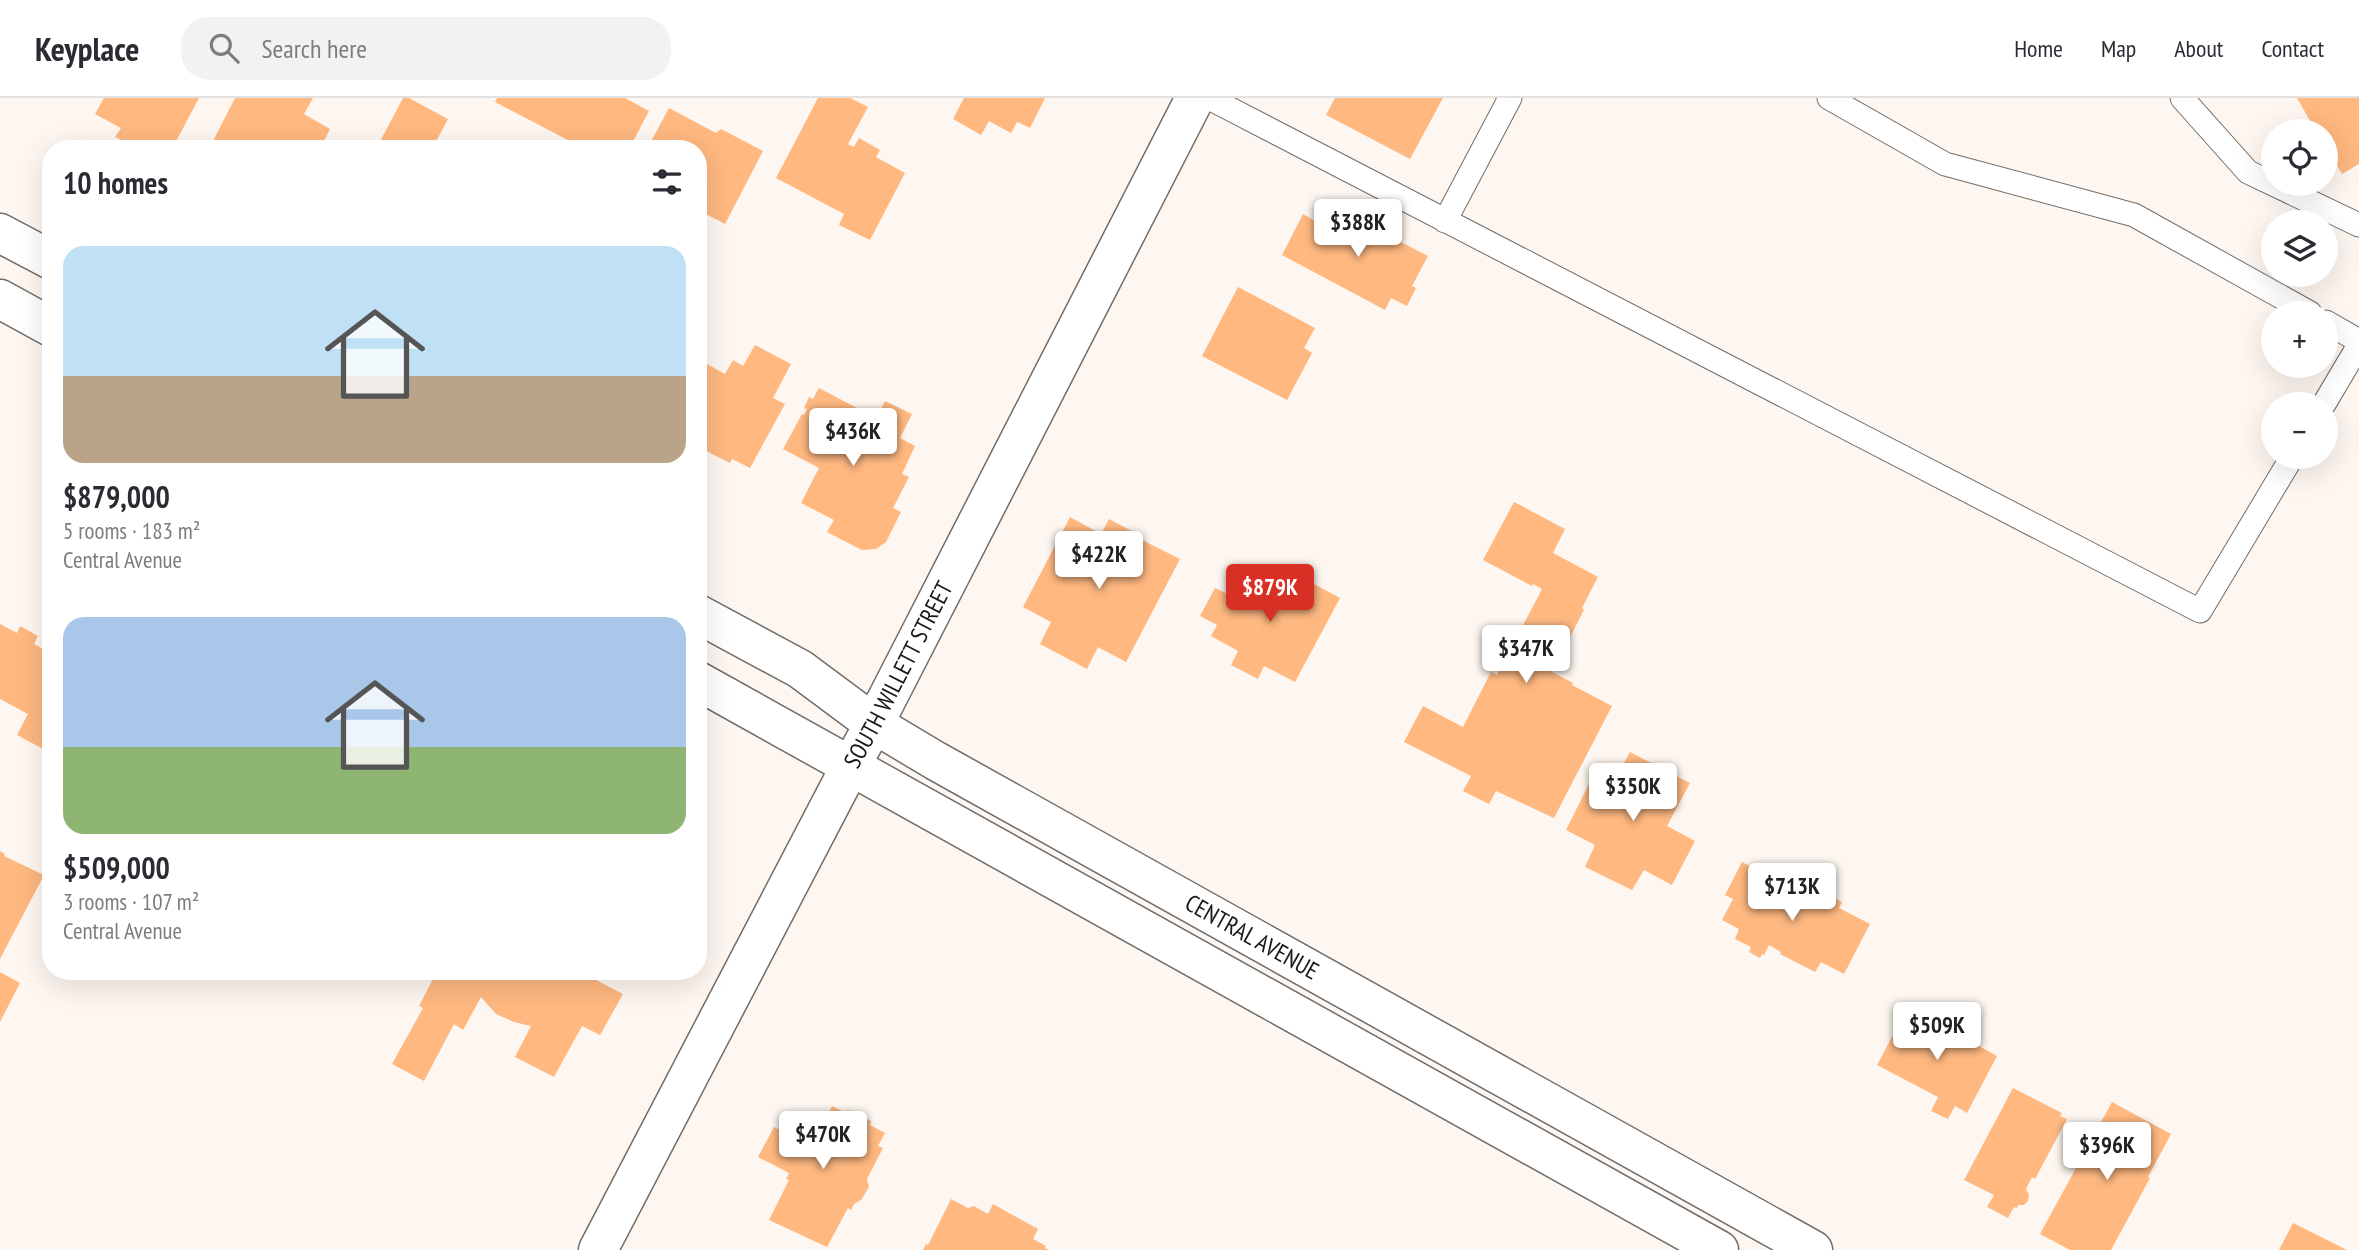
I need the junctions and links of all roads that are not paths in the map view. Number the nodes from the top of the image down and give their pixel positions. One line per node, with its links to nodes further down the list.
1 (1195, 98): 19 (main road, SOUTH WILLETT STREET)
2 (1209, 98): 6 (lane)
3 (1510, 98): 6 (lane)
4 (1829, 98): 11 (lane)
5 (2182, 98): 7 (lane)
6 (1445, 221): 16 (lane)
7 (2359, 225)
8 (0, 233): 9 (main road)
9 (42, 255)
10 (0, 299): 12 (main road)
11 (2288, 301)
12 (42, 322)
13 (2338, 330): 14 (lane)
14 (2359, 343): 15 (lane)
15 (2331, 392)
16 (2285, 469)
17 (707, 619): 19 (main road, CENTRAL AVENUE)
18 (707, 686): 20 (main road, CENTRAL AVENUE)
19 (874, 724): 20 (main road, SOUTH WILLETT STREET); 21 (main road, CENTRAL AVENUE)
20 (850, 766): 22 (main road, CENTRAL AVENUE); 23 (main road, SOUTH WILLETT STREET)
21 (1334, 982): 22 (lane); 25 (main road, CENTRAL AVENUE)
22 (1311, 1022): 24 (main road, CENTRAL AVENUE)
23 (598, 1250)
24 (1720, 1250)
25 (1813, 1250)

